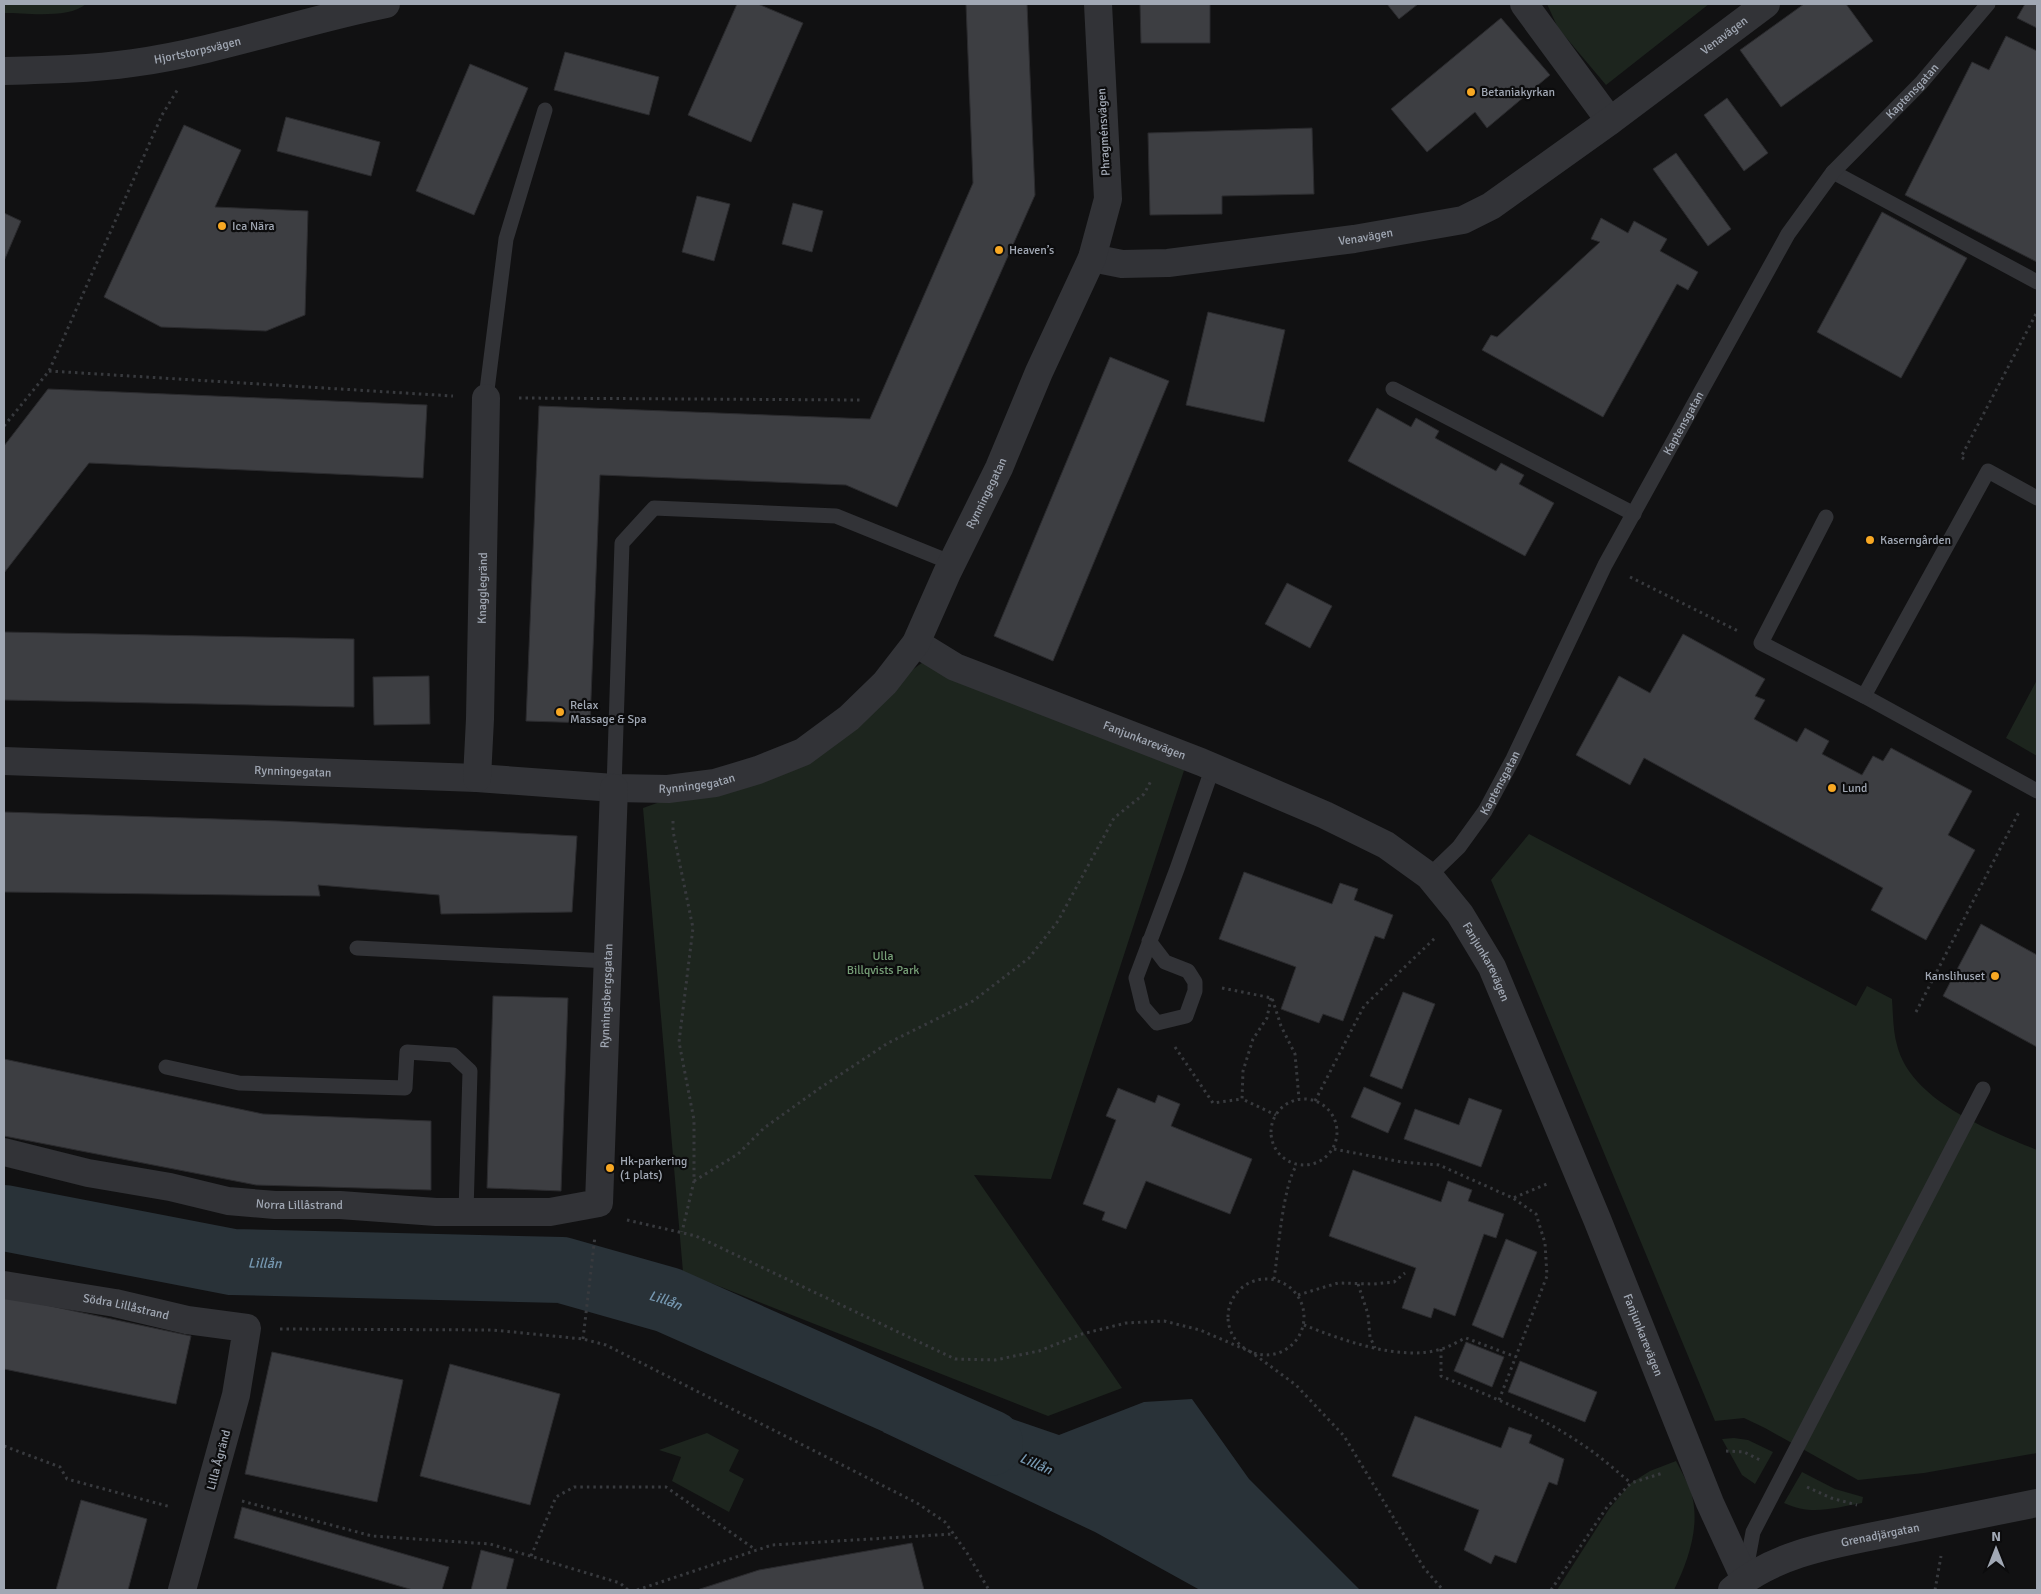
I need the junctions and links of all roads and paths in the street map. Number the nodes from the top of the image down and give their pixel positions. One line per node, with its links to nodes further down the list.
1 (386, 4): 6 (street, Hjortstorpsvägen)
2 (1098, 4): 11 (street, Phragménsvägen)
3 (1524, 4): 9 (street)
4 (1766, 4): 9 (street, Venavägen)
5 (1988, 4): 10 (lane, Kaptensgatan)
6 (183, 53): 7 (street, Hjortstorpsvägen); 16 (path)
7 (4, 71)
8 (545, 110): 15 (lane)
9 (1610, 121): 11 (street, Venavägen)
10 (1833, 172): 12 (lane); 19 (lane, Kaptensgatan)
11 (1092, 258): 21 (street, Rynningegatan)
12 (2037, 282)
13 (2037, 312): 17 (path)
14 (1393, 388): 19 (lane)
15 (486, 398): 29 (street, Knagglegränd)
16 (4, 426)
17 (1988, 471): 18 (lane); 25 (lane)
18 (2037, 498)
19 (1634, 514): 22 (lane, Kaptensgatan)
20 (1826, 517): 24 (lane)
21 (952, 563): 23 (street, Rynningegatan); 31 (lane)
22 (1605, 565): 24 (path); 34 (lane, Kaptensgatan)
23 (916, 643): 26 (street, Fanjunkarevägen); 32 (street, Rynningegatan)
24 (1761, 643): 25 (lane)
25 (1864, 696): 30 (lane)
26 (1165, 749): 28 (street, Fanjunkarevägen); 53 (path)
27 (4, 760): 29 (street, Rynningegatan)
28 (1212, 767): 34 (street, Fanjunkarevägen); 36 (lane)
29 (476, 778): 31 (street, Rynningegatan)
30 (2017, 780): 33 (lane); 41 (path)
31 (614, 788): 32 (street, Rynningegatan); 38 (street, Rynningsbergsgatan)
32 (674, 788): 53 (path)
33 (2037, 791)
34 (1429, 876): 35 (street, Fanjunkarevägen)
35 (1460, 914): 47 (path); 52 (street, Fanjunkarevägen)
36 (1149, 941): 39 (lane); 42 (lane)
37 (357, 948): 38 (lane)
38 (608, 961): 55 (street, Rynningsbergsgatan)
39 (1195, 982): 40 (path); 42 (lane)
40 (1272, 998): 45 (path); 46 (path)
41 (1916, 1012)
42 (1157, 1023): 45 (path)
43 (166, 1067): 56 (lane)
44 (1983, 1089): 79 (lane)
45 (1242, 1099): 48 (path)
46 (1299, 1099): 47 (path); 48 (path)
47 (1315, 1101): 49 (path)
48 (1276, 1115): 51 (path)
49 (1334, 1149): 51 (path); 54 (path)
50 (4, 1152): 56 (street, Norra Lillåstrand)
51 (1297, 1165): 60 (path)
52 (1577, 1171): 54 (path); 79 (street, Fanjunkarevägen)
53 (694, 1181): 57 (path)
54 (1513, 1198): 70 (path)
55 (599, 1203): 56 (street, Norra Lillåstrand); 57 (path)
56 (466, 1212)
57 (682, 1232): 69 (path)
58 (594, 1244): 66 (path)
59 (1405, 1273): 62 (path)
60 (1274, 1279): 63 (path); 69 (path)
61 (4, 1284): 65 (street, Södra Lillåstrand)
62 (1358, 1284): 63 (path); 67 (path)
63 (1298, 1295): 64 (path)
64 (1304, 1325): 67 (path); 69 (path)
65 (247, 1328): 66 (path); 75 (street, Lilla Ågränd)
66 (583, 1340): 76 (path)
67 (1375, 1348): 68 (path)
68 (1441, 1349): 70 (path); 71 (path)
69 (1251, 1352): 84 (path)
70 (1516, 1357): 71 (path)
71 (1499, 1400): 73 (path)
72 (4, 1446): 75 (path)
73 (1631, 1483)
74 (2037, 1503): 79 (street, Grenadjärgatan)
75 (206, 1504): 78 (path); 80 (street, Lilla Ågränd)
76 (954, 1534): 77 (path); 83 (path)
77 (757, 1550): 78 (path); 82 (path)
78 (531, 1556): 81 (path)
79 (1738, 1585)
80 (182, 1590)
81 (628, 1590)
82 (637, 1590)
83 (989, 1590)
84 (1443, 1590)

